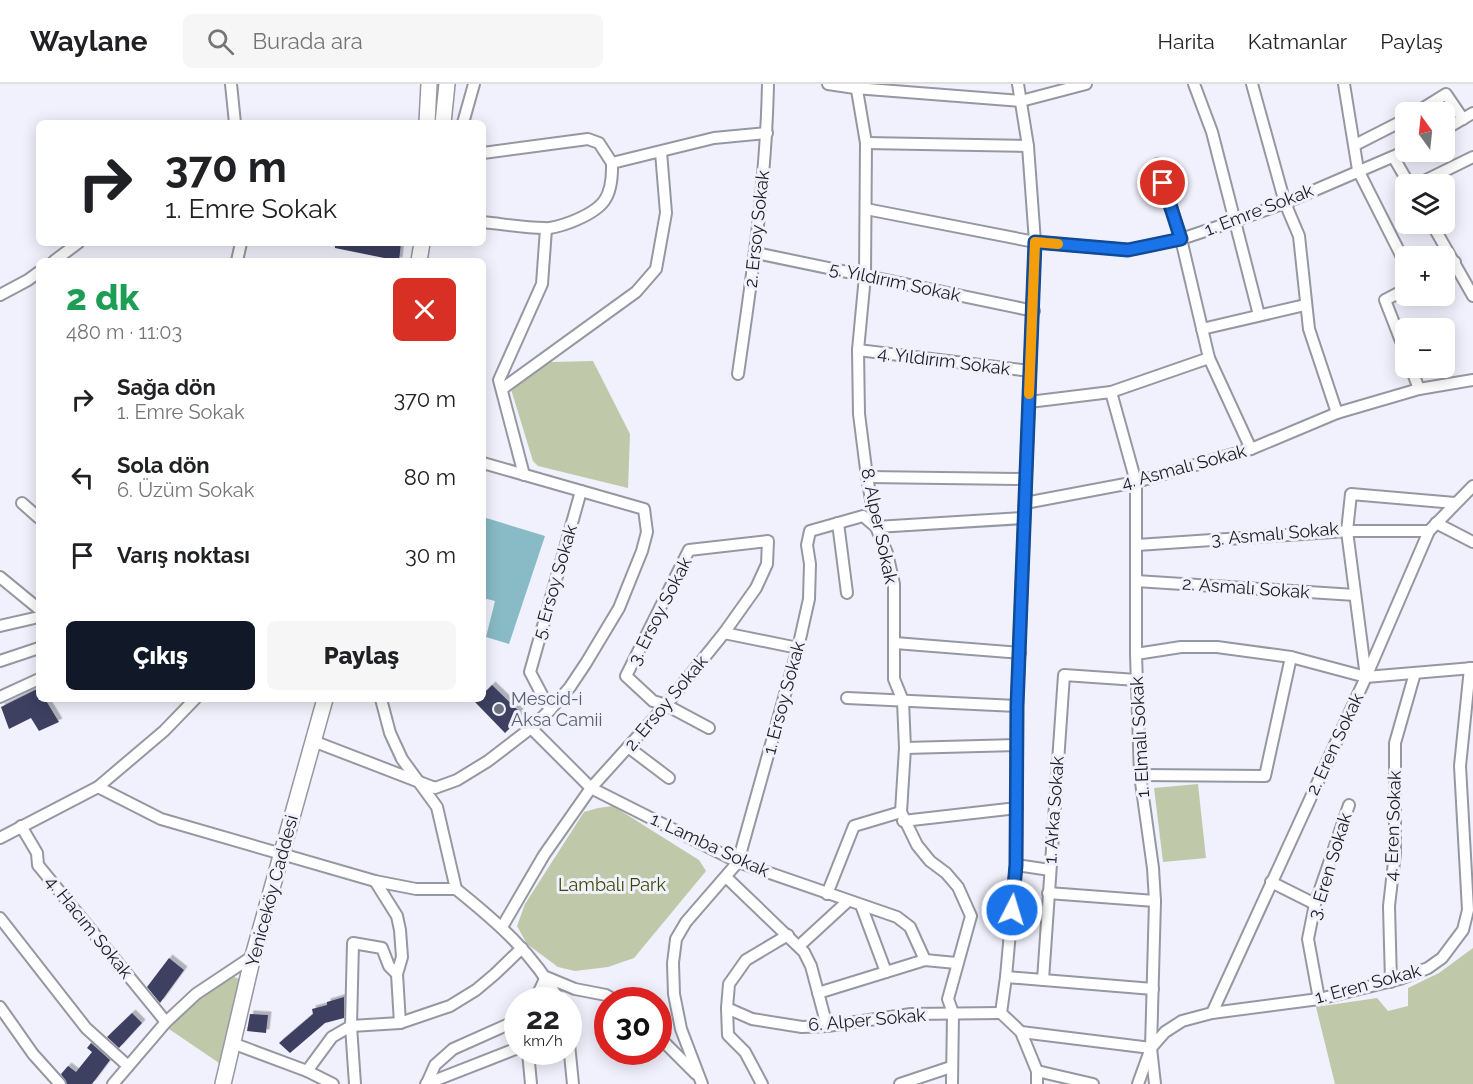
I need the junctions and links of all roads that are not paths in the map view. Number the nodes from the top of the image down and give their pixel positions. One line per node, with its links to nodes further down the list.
1 (231, 84): 18 (street)
2 (429, 84): 19 (street)
3 (447, 84): 20 (street)
4 (474, 84): 21 (street)
5 (768, 84): 24 (street, 2. Ersoy Sokak)
6 (828, 84): 12 (street)
7 (1018, 84): 13 (street)
8 (1086, 84): 13 (street)
9 (1194, 84): 40 (street)
10 (1252, 84): 37 (street)
11 (1344, 84): 26 (street)
12 (856, 86): 13 (street); 25 (street, 8. Alper Sokak)
13 (1021, 101): 27 (street)
14 (1433, 102): 15 (street)
15 (1454, 102)
16 (1455, 103): 17 (street)
17 (1468, 116): 22 (street)
18 (234, 120)
19 (427, 120)
20 (443, 120)
21 (465, 120)
22 (1455, 124)
23 (1395, 125): 26 (street)
24 (767, 132): 28 (street); 46 (street, 2. Ersoy Sokak)
25 (866, 143): 27 (street); 38 (street, 8. Alper Sokak)
26 (1355, 145): 34 (street)
27 (1028, 146): 43 (street)
28 (661, 152): 32 (street); 65 (street)
29 (486, 153): 32 (street)
30 (1473, 157): 36 (street)
31 (1394, 158): 34 (street, 1. Emre Sokak); 35 (street)
32 (612, 163): 41 (street)
33 (1158, 164): 42 (street)
34 (1358, 170): 37 (street, 1. Emre Sokak); 45 (street)
35 (1403, 174)
36 (1438, 174)
37 (1285, 203): 40 (street, 1. Emre Sokak); 54 (street)
38 (866, 209): 43 (street, 1. Emre Sokak); 50 (street, 8. Alper Sokak)
39 (486, 222): 41 (street)
40 (1235, 222): 42 (street, 1. Emre Sokak); 56 (street)
41 (546, 229): 65 (street)
42 (1181, 239): 43 (street, 1. Emre Sokak); 58 (street)
43 (1035, 242): 55 (street)
44 (74, 246): 47 (street)
45 (1396, 246)
46 (756, 253): 50 (street, 5. Yıldırım Sokak); 62 (street, 2. Ersoy Sokak)
47 (58, 258)
48 (1455, 262): 53 (street)
49 (36, 274): 51 (street)
50 (865, 276): 55 (street, 5. Yıldırım Sokak); 59 (street, 8. Alper Sokak)
51 (0, 295)
52 (1395, 295): 57 (street)
53 (1473, 296)
54 (1305, 304): 56 (street); 69 (street)
55 (1034, 311): 61 (street)
56 (1259, 315): 58 (street)
57 (1395, 326)
58 (1202, 329): 60 (street)
59 (858, 350): 61 (street, 4. Yıldırım Sokak); 73 (street, 8. Alper Sokak)
60 (1209, 358): 67 (street); 70 (street)
61 (1030, 371): 68 (street)
62 (738, 374)
63 (1415, 378): 66 (street)
64 (1473, 380): 66 (street, 4. Asmalı Sokak)
65 (502, 389): 72 (street)
66 (1419, 389): 69 (street, 4. Asmalı Sokak)
67 (1111, 392): 68 (street); 75 (street, 1. Elmalı Sokak)
68 (1029, 402): 74 (street)
69 (1337, 413): 70 (street, 4. Asmalı Sokak)
70 (1251, 449): 75 (street, 4. Asmalı Sokak)
71 (486, 464): 72 (street)
72 (524, 475): 77 (street)
73 (867, 477): 74 (street); 84 (street, 8. Alper Sokak)
74 (1026, 479): 79 (street)
75 (1136, 483): 79 (street, 4. Asmalı Sokak); 89 (street, 1. Elmalı Sokak)
76 (1473, 486): 80 (street, 2. Eren Sokak)
77 (581, 491): 118 (street, 5. Ersoy Sokak); 118 (street)
78 (22, 503): 81 (street)
79 (1024, 503): 82 (street)
80 (1455, 503): 85 (street, 2. Eren Sokak); 86 (street, 3. Asmalı Sokak)
81 (36, 515)
82 (1024, 518): 84 (street); 101 (street)
83 (838, 523): 84 (street); 92 (street); 99 (street, 1. Ersoy Sokak)
84 (876, 527): 98 (street, 8. Alper Sokak)
85 (1432, 527): 86 (street); 88 (street); 107 (street, 2. Eren Sokak)
86 (1347, 531): 89 (street, 3. Asmalı Sokak); 93 (street)
87 (768, 541): 97 (street, 2. Ersoy Sokak); 116 (street, 3. Ersoy Sokak)
88 (1473, 542)
89 (1137, 545): 91 (street, 1. Elmalı Sokak)
90 (0, 577): 94 (street)
91 (1136, 581): 93 (street, 2. Asmalı Sokak); 102 (street, 1. Elmalı Sokak)
92 (848, 593)
93 (1355, 595): 107 (street)
94 (36, 607)
95 (36, 618): 96 (street)
96 (0, 626)
97 (724, 633): 99 (street); 116 (street, 2. Ersoy Sokak)
98 (895, 643): 101 (street); 112 (street, 8. Alper Sokak)
99 (798, 648): 137 (street, 1. Ersoy Sokak)
100 (36, 649): 104 (street)
101 (1020, 653): 117 (street)
102 (1136, 654): 103 (street); 109 (street, 1. Elmalı Sokak)
103 (1292, 657): 107 (street); 126 (street)
104 (0, 661)
105 (1471, 668): 106 (street); 122 (street, 1. Eren Sokak)
106 (1415, 673): 107 (street); 163 (street, 4. Eren Sokak)
107 (1366, 677): 142 (street, 2. Eren Sokak)
108 (36, 680): 110 (street)
109 (1137, 680): 126 (street, 1. Elmalı Sokak); 139 (street, 1. Arka Sokak)
110 (0, 698)
111 (847, 698): 112 (street)
112 (903, 701): 117 (street); 125 (street, 8. Alper Sokak)
113 (192, 702): 129 (street)
114 (324, 702): 121 (street, Yeniceköy Caddesi)
115 (382, 702): 128 (street)
116 (666, 705): 120 (street); 124 (street, 2. Ersoy Sokak)
117 (1017, 706): 123 (street)
118 (550, 710): 119 (street)
119 (531, 728): 128 (street); 130 (street, 1. Lamba Sokak)
120 (709, 728)
121 (313, 741): 128 (street); 136 (street, Yeniceköy Caddesi)
122 (1468, 741): 163 (street, 1. Eren Sokak)
123 (1017, 746): 125 (street); 132 (street)
124 (628, 747): 127 (street); 130 (street, 2. Ersoy Sokak)
125 (905, 748): 133 (street, 8. Alper Sokak)
126 (1140, 775): 147 (street, 1. Elmalı Sokak)
127 (669, 778)
128 (422, 784): 143 (street)
129 (98, 787): 134 (street); 136 (street)
130 (591, 788): 137 (street, 1. Lamba Sokak); 151 (street, 2. Ersoy Sokak)
131 (1349, 805): 148 (street, 3. Eren Sokak)
132 (1017, 808): 133 (street); 138 (street)
133 (902, 817): 145 (street); 157 (street)
134 (21, 826): 135 (street); 175 (street, 4. Hacım Sokak)
135 (0, 838)
136 (282, 854): 141 (street); 155 (street, Yeniceköy Caddesi)
137 (738, 862): 140 (street); 145 (street, 1. Lamba Sokak)
138 (1016, 865): 139 (street); 161 (street)
139 (1050, 870): 144 (street, 1. Arka Sokak)
140 (726, 877): 152 (street); 192 (street)
141 (375, 881): 143 (street); 159 (street)
142 (1271, 882): 148 (street); 174 (street, 2. Eren Sokak)
143 (456, 889): 151 (street)
144 (1048, 893): 147 (street); 162 (street, 1. Arka Sokak)
145 (827, 894): 146 (street, 1. Lamba Sokak)
146 (848, 901): 149 (street, 1. Lamba Sokak); 153 (street)
147 (1155, 901): 166 (street, 1. Elmalı Sokak)
148 (1315, 904): 169 (street, 3. Eren Sokak)
149 (861, 905): 156 (street, 1. Lamba Sokak); 158 (street)
150 (2, 922): 187 (street)
151 (502, 927): 154 (street)
152 (788, 935): 153 (street); 171 (street)
153 (799, 946): 168 (street)
154 (522, 948): 160 (street); 176 (street)
155 (253, 956): 175 (street); 181 (street, Yeniceköy Caddesi)
156 (925, 960): 157 (street); 158 (street)
157 (956, 963): 172 (street)
158 (886, 972): 168 (street)
159 (397, 974): 176 (street); 177 (street)
160 (546, 977): 164 (street); 165 (street); 167 (street)
161 (1006, 977): 162 (street); 173 (street)
162 (1043, 980): 166 (street)
163 (1391, 981): 169 (street, 1. Eren Sokak)
164 (541, 987)
165 (552, 987)
166 (1153, 989): 182 (street, 1. Elmalı Sokak)
167 (594, 993)
168 (818, 993): 179 (street)
169 (1319, 999): 174 (street, 1. Eren Sokak)
170 (0, 1007): 193 (street)
171 (727, 1008): 179 (street, 6. Alper Sokak); 201 (street)
172 (953, 1013): 173 (street, 6. Alper Sokak); 179 (street, 6. Alper Sokak); 188 (street)
173 (1001, 1013): 180 (street)
174 (1212, 1013): 182 (street, 1. Eren Sokak)
175 (166, 1022): 187 (street)
176 (400, 1023): 177 (street)
177 (351, 1026): 189 (street); 197 (street)
178 (504, 1026): 198 (street)
179 (828, 1026)
180 (1021, 1032): 182 (street); 190 (street)
181 (232, 1043): 189 (street); 195 (street, Yeniceköy Caddesi)
182 (1150, 1048): 206 (street, 1. Eren Sokak); 207 (street, 1. Elmalı Sokak)
183 (672, 1051): 192 (street)
184 (504, 1055): 191 (street)
185 (529, 1065): 199 (street)
186 (571, 1065): 200 (street)
187 (128, 1066): 194 (street)
188 (951, 1067): 202 (street); 203 (street)
189 (307, 1071): 196 (street)
190 (1037, 1071): 204 (street); 205 (street)
191 (454, 1078): 198 (street)
192 (700, 1080)
193 (60, 1084)
194 (113, 1084)
195 (223, 1084)
196 (333, 1084)
197 (355, 1084)
198 (426, 1084)
199 (531, 1084)
200 (573, 1084)
201 (762, 1084)
202 (900, 1084)
203 (952, 1084)
204 (1037, 1084)
205 (1093, 1084)
206 (1138, 1084)
207 (1155, 1084)

